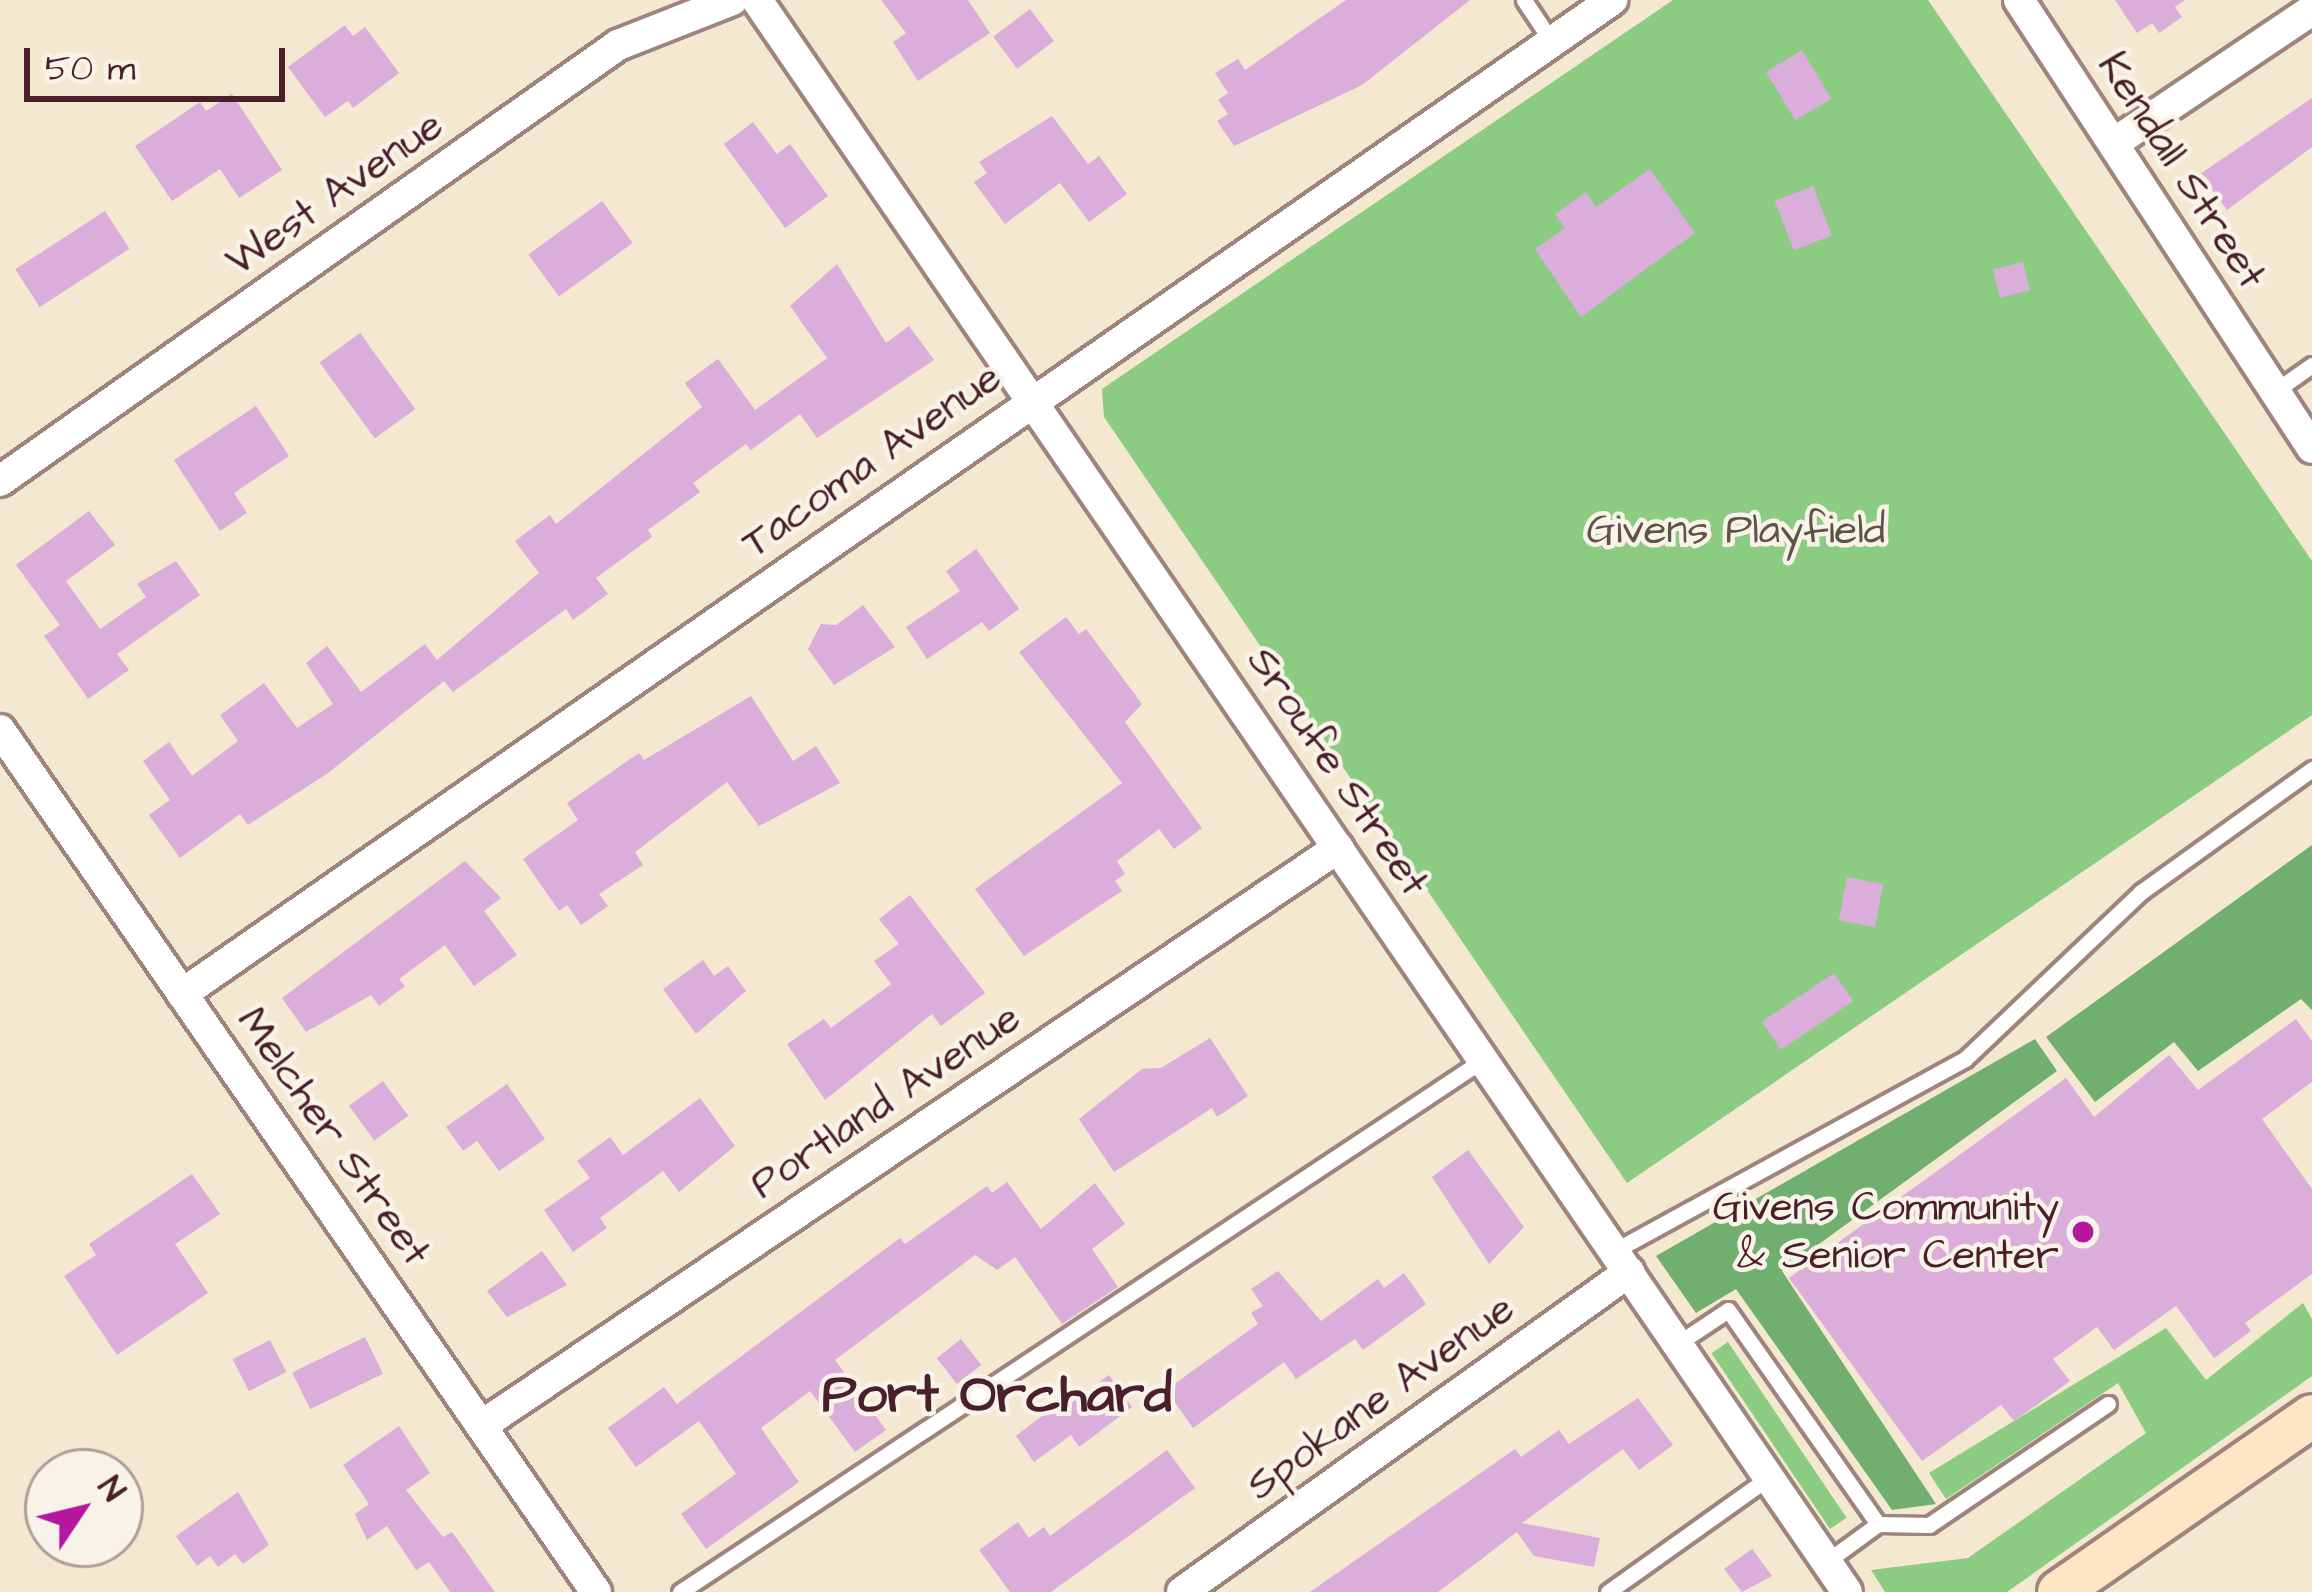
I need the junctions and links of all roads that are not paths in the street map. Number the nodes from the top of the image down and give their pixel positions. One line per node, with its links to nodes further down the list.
1 (732, 0): 13 (street, West Avenue)
2 (757, 0): 11 (street, Sroufe Street)
3 (1524, 0): 7 (lane)
4 (1612, 0): 7 (street, Tacoma Avenue)
5 (2019, 0): 8 (street, Kendall Street)
6 (2312, 10): 8 (street)
7 (1553, 44): 11 (street, Tacoma Avenue)
8 (2114, 143): 10 (street, Kendall Street)
9 (2312, 365): 10 (lane)
10 (2275, 391): 12 (street, Kendall Street)
11 (1031, 400): 16 (street, Sroufe Street); 17 (street, Tacoma Avenue)
12 (2312, 448)
13 (0, 481)
14 (0, 730): 17 (street, Melcher Street)
15 (2310, 774): 19 (lane)
16 (1338, 848): 18 (street, Sroufe Street); 23 (street, Portland Avenue)
17 (182, 994): 23 (street, Melcher Street)
18 (1483, 1060): 19 (street, Sroufe Street); 28 (lane)
19 (1621, 1261): 20 (street, Sroufe Street); 29 (street, Spokane Avenue)
20 (1677, 1343): 24 (street, Sroufe Street); 25 (lane)
21 (2108, 1404): 25 (lane)
22 (2312, 1416): 32 (main road)
23 (481, 1426): 27 (street, Melcher Street)
24 (1769, 1478): 26 (street, Sroufe Street); 30 (lane)
25 (1878, 1524): 26 (lane)
26 (1826, 1562): 31 (street, Sroufe Street)
27 (596, 1592)
28 (680, 1592)
29 (1182, 1592)
30 (1608, 1592)
31 (1847, 1592)
32 (2059, 1592)

